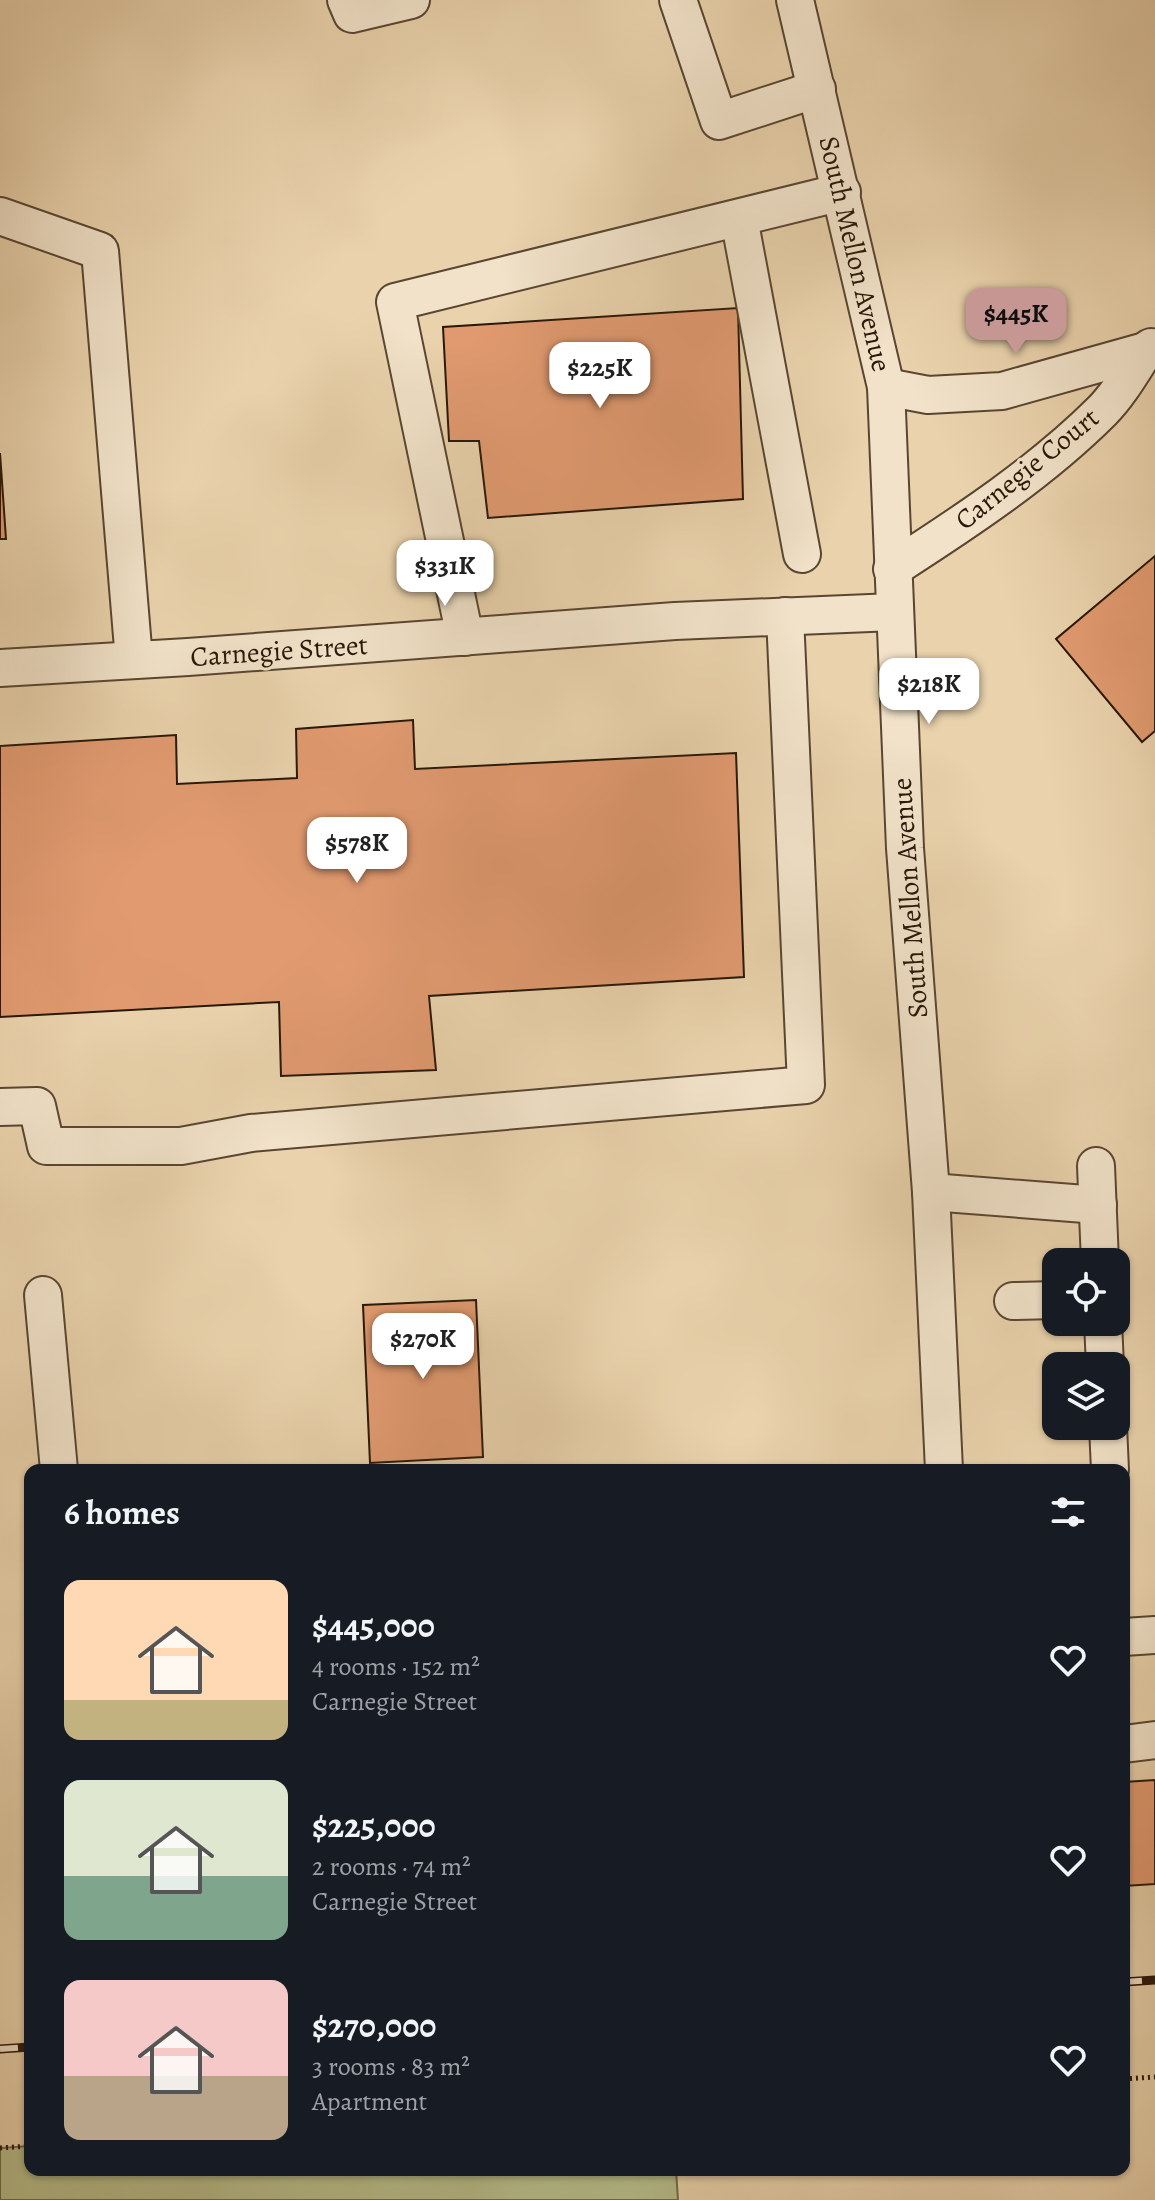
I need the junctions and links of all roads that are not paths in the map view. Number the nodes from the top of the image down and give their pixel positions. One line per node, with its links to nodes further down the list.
1 (346, 0): 2 (street)
2 (411, 0)
3 (678, 0): 5 (street)
4 (795, 0): 5 (street, South Mellon Avenue)
5 (817, 89): 6 (street, South Mellon Avenue)
6 (842, 192): 8 (street); 10 (street, South Mellon Avenue)
7 (0, 216): 16 (street)
8 (739, 218): 11 (street); 15 (street)
9 (1150, 347): 10 (street); 12 (street, Carnegie Court)
10 (886, 387): 12 (street, South Mellon Avenue)
11 (802, 554)
12 (892, 569): 13 (street, South Mellon Avenue)
13 (894, 612): 14 (street, Carnegie Street); 20 (street, South Mellon Avenue)
14 (785, 616): 15 (street, Carnegie Street); 18 (street)
15 (465, 637): 16 (street, Carnegie Street)
16 (134, 660): 17 (street, Carnegie Street)
17 (0, 668)
18 (0, 1107)
19 (1096, 1166): 21 (street)
20 (931, 1192): 21 (street); 28 (street, South Mellon Avenue)
21 (1098, 1205): 22 (street)
22 (1100, 1248)
23 (43, 1295): 27 (street)
24 (1042, 1300): 25 (street)
25 (1013, 1301)
26 (1109, 1440): 29 (street)
27 (58, 1464)
28 (944, 1464)
29 (1110, 1464)
30 (1155, 1635): 31 (street)
31 (1130, 1637)
32 (1155, 1740): 33 (street)
33 (1130, 1743)

